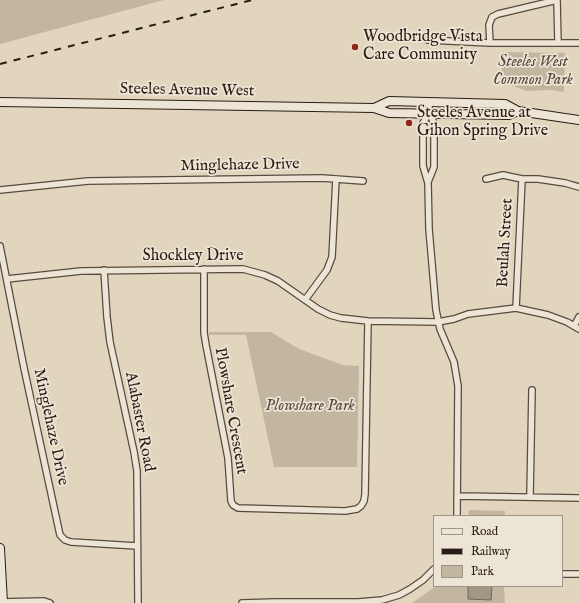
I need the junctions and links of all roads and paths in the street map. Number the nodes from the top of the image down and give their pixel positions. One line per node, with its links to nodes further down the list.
1 (557, 0): 3 (street); 4 (street)
2 (428, 40): 3 (street)
3 (490, 43): 4 (street)
4 (558, 43): 5 (street)
5 (579, 43)
6 (0, 102): 8 (main road, Steeles Avenue West)
7 (429, 102): 8 (main road, Steeles Avenue West); 9 (main road, Steeles Avenue West); 10 (street)
8 (374, 108): 10 (main road, Steeles Avenue West)
9 (518, 111): 10 (main road, Steeles Avenue West); 11 (main road, Steeles Avenue West)
10 (429, 113): 16 (street); 16 (street)
11 (579, 120)
12 (336, 179): 15 (street, Minglehaze Drive); 18 (street, Minglehaze Drive); 23 (street)
13 (486, 179): 14 (street)
14 (522, 179): 17 (street); 24 (street, Beulah Street)
15 (363, 181)
16 (428, 183): 27 (street)
17 (579, 187)
18 (0, 190)
19 (0, 246): 22 (street, Minglehaze Drive)
20 (204, 269): 21 (street, Shockley Drive); 23 (street, Shockley Drive); 26 (street, Plowshare Crescent)
21 (104, 270): 22 (street, Shockley Drive); 34 (street, Alabaster Road)
22 (7, 279): 34 (street, Minglehaze Drive)
23 (305, 300): 26 (street, Shockley Drive)
24 (516, 308): 27 (street, Shockley Drive); 28 (street, Shockley Drive)
25 (579, 317): 28 (street)
26 (368, 321): 27 (street, Shockley Drive)
27 (438, 322): 30 (street)
28 (576, 328)
29 (532, 390): 31 (street)
30 (458, 496): 31 (street); 33 (street)
31 (530, 496): 32 (street)
32 (579, 498)
33 (457, 515)
34 (137, 546): 41 (street, Alabaster Road)
35 (0, 548): 39 (main road)
36 (433, 570): 42 (street)
37 (563, 574): 38 (street)
38 (579, 574)
39 (2, 602): 40 (street)
40 (50, 603)
41 (138, 603)
42 (242, 603)

